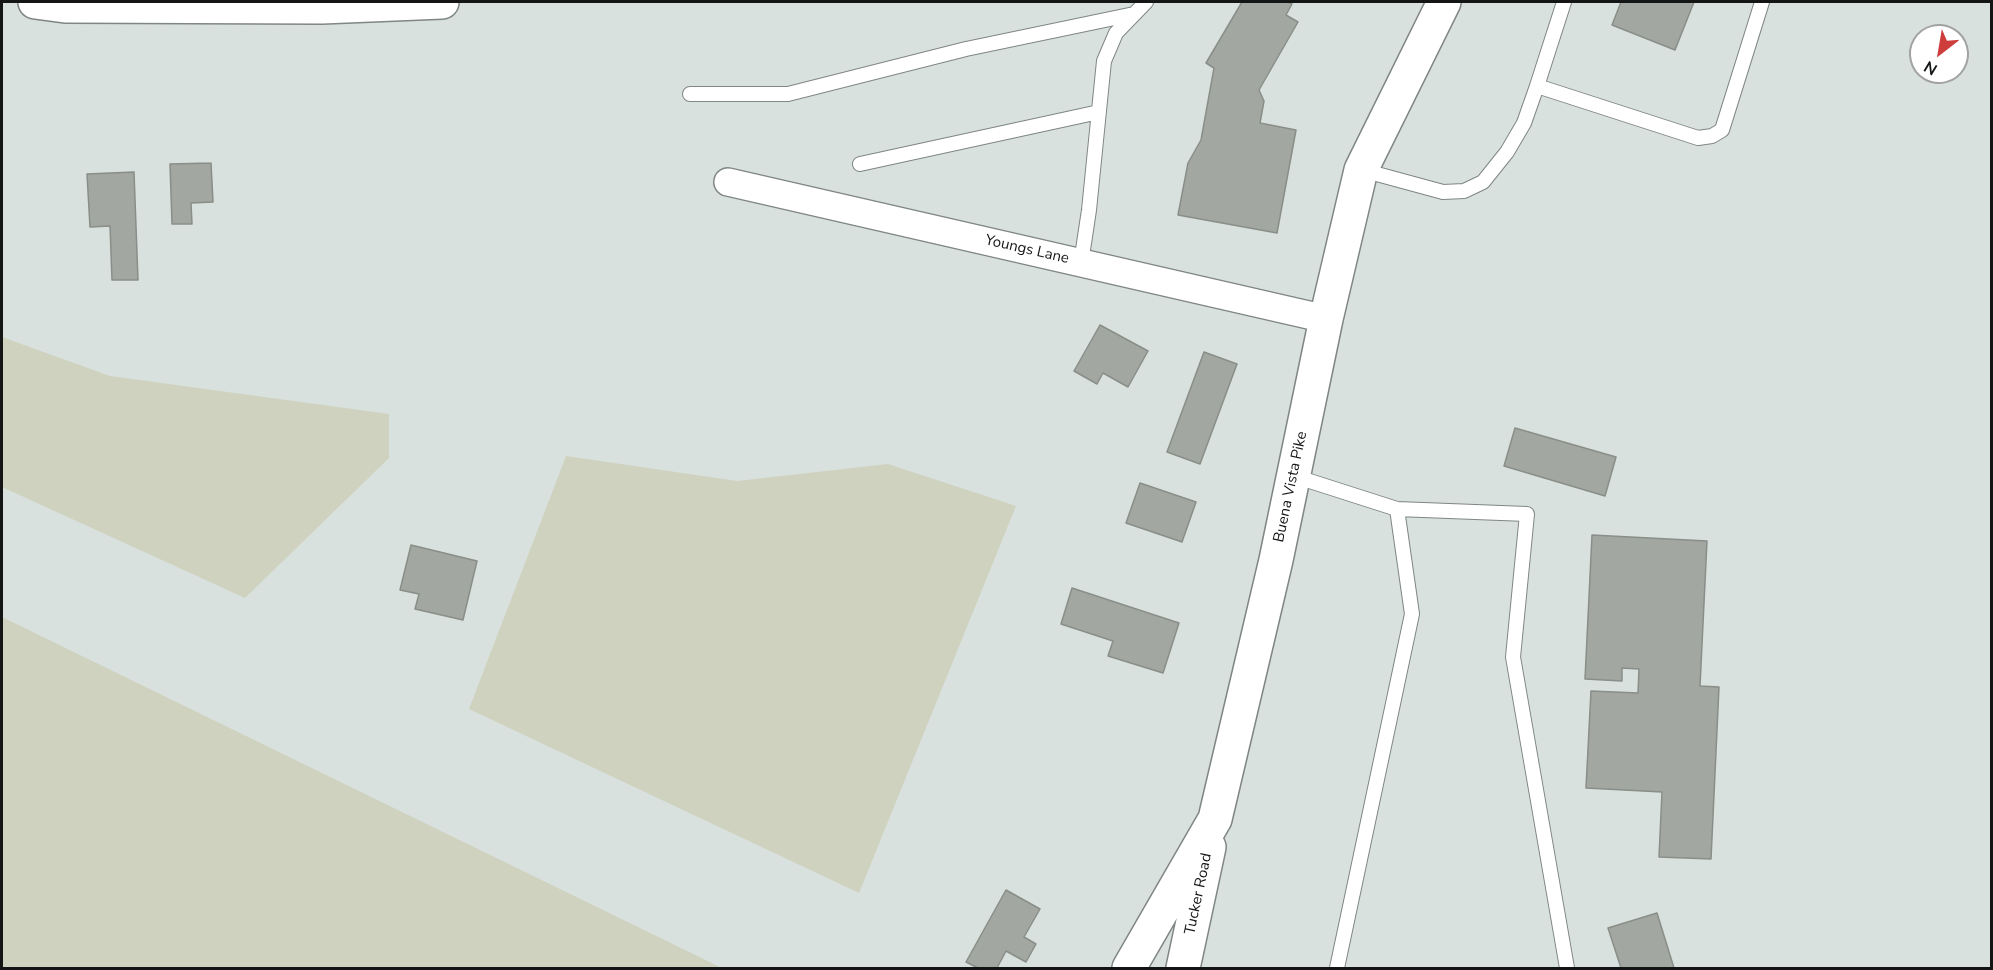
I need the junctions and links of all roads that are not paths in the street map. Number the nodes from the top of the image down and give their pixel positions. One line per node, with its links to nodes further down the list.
1 (35, 2): 2 (main road)
2 (442, 2)
3 (1146, 2): 7 (lane)
4 (1444, 2): 12 (main road, Buena Vista Pike)
5 (1564, 2): 8 (lane)
6 (1762, 2): 8 (lane)
7 (1134, 15): 9 (lane); 10 (lane)
8 (1537, 86): 12 (lane)
9 (690, 94)
10 (1099, 112): 11 (lane); 14 (lane)
11 (860, 164)
12 (1361, 170): 15 (main road, Buena Vista Pike)
13 (728, 182): 14 (street, Youngs Lane)
14 (1081, 263): 15 (street, Youngs Lane)
15 (1326, 319): 16 (main road, Buena Vista Pike)
16 (1294, 476): 17 (lane); 18 (main road, Buena Vista Pike)
17 (1397, 509): 21 (lane); 22 (lane)
18 (1215, 819): 19 (main road, Buena Vista Pike); 20 (main road, Tucker Road)
19 (1129, 969)
20 (1183, 969)
21 (1337, 969)
22 (1567, 969)

